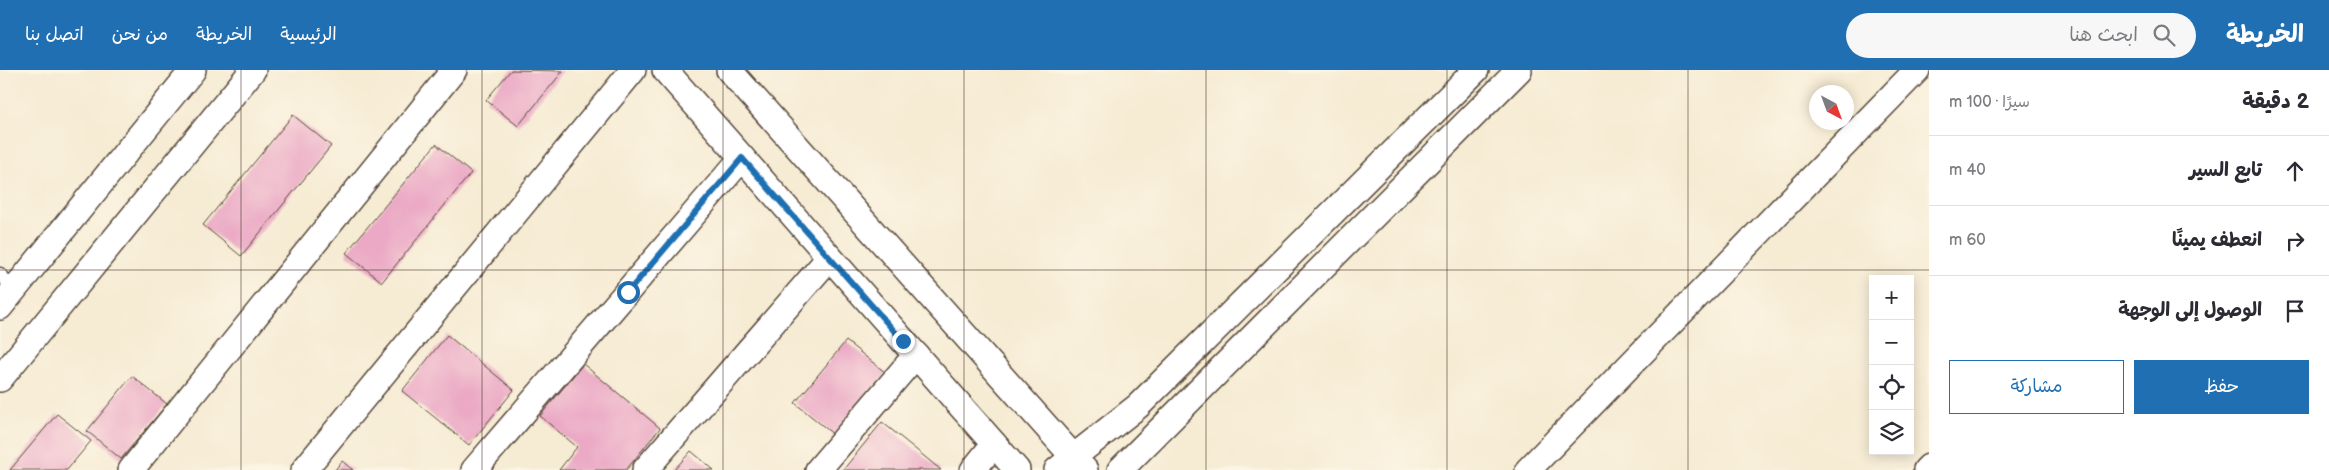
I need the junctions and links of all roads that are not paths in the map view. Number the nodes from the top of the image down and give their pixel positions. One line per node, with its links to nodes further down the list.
1 (193, 70): 12 (street)
2 (253, 70): 14 (street)
3 (454, 70): 18 (street)
4 (633, 70): 19 (street)
5 (666, 70): 10 (street)
6 (729, 70): 16 (street)
7 (1476, 70): 16 (street)
8 (1519, 70): 25 (street)
9 (1917, 70): 26 (street)
10 (742, 158): 11 (street); 20 (street)
11 (829, 258): 13 (street); 21 (street)
12 (5, 290)
13 (916, 355): 15 (street); 22 (street)
14 (0, 379)
15 (994, 444): 23 (street); 24 (street)
16 (1072, 466)
17 (1929, 467): 27 (street)
18 (131, 470)
19 (304, 470)
20 (474, 470)
21 (645, 470)
22 (818, 470)
23 (973, 470)
24 (1017, 470)
25 (1120, 470)
26 (1528, 470)
27 (1926, 470)

